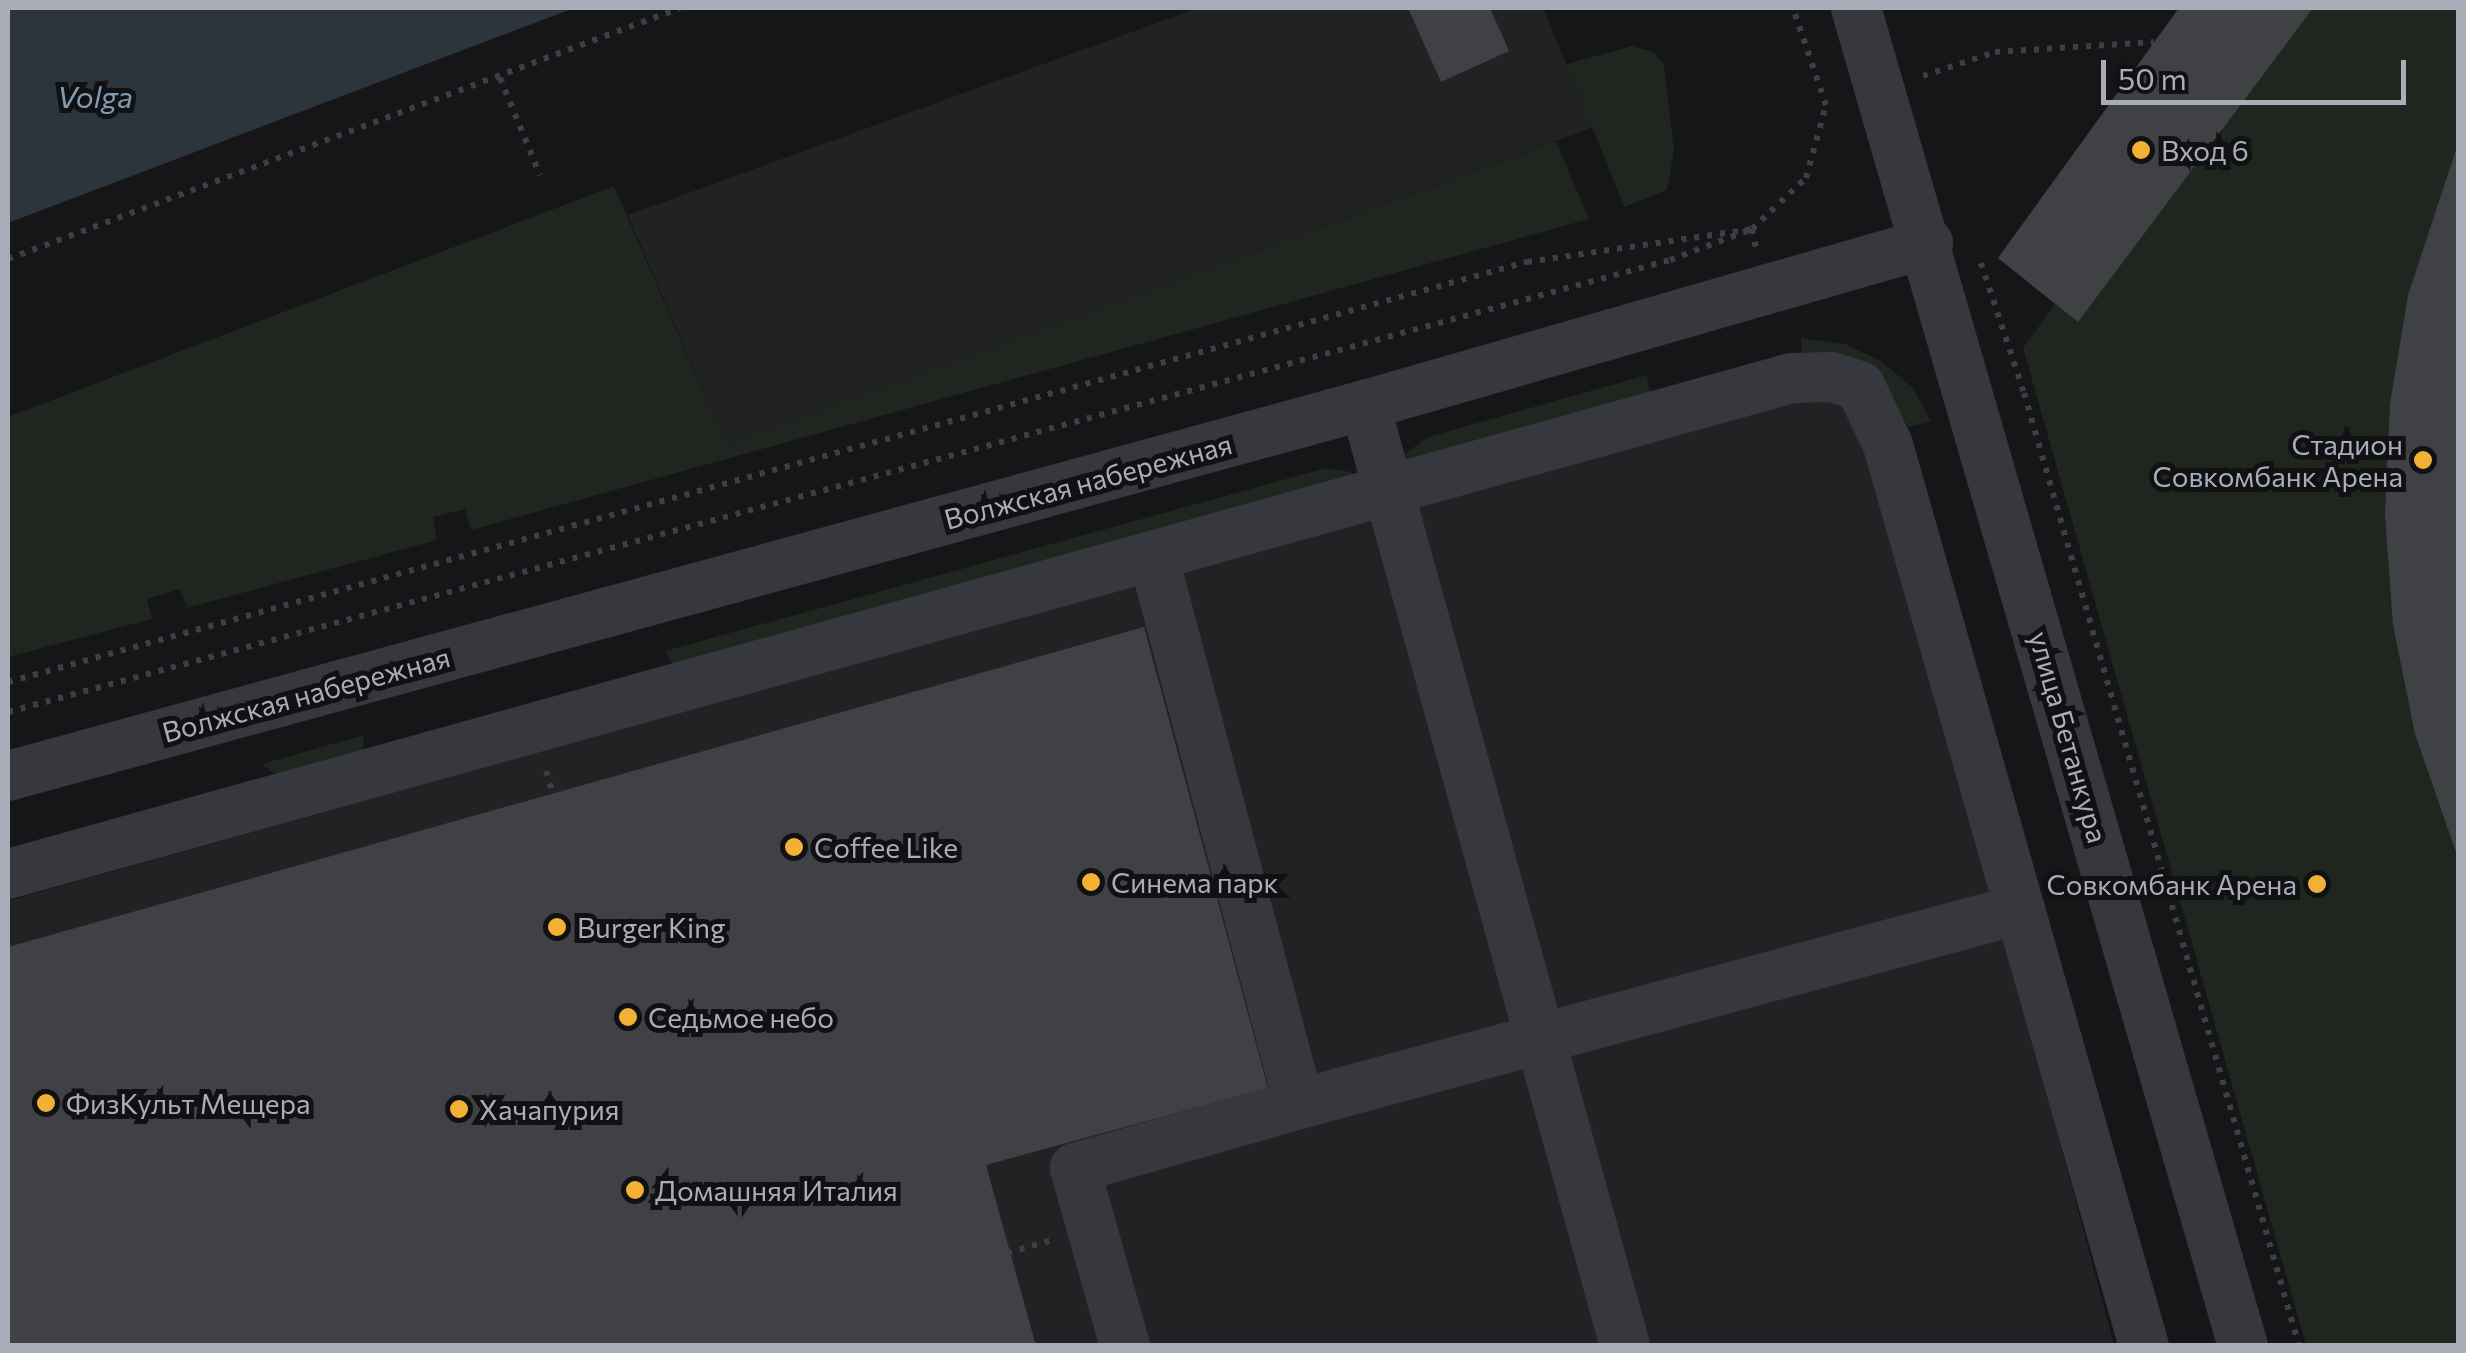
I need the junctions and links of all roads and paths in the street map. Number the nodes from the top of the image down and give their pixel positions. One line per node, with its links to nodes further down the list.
1 (680, 8): 5 (path)
2 (1792, 8): 7 (path)
3 (1856, 8): 6 (street)
4 (2154, 42): 6 (path)
5 (500, 78): 8 (path); 11 (path)
6 (1904, 92): 7 (path); 10 (street)
7 (1826, 105): 9 (path)
8 (540, 175)
9 (1752, 229): 15 (path); 16 (path)
10 (1952, 244): 12 (street, Волжская набережная); 25 (street, улица Бетанкура); 26 (path)
11 (8, 260)
12 (1365, 405): 13 (street); 17 (street, Волжская набережная)
13 (1388, 491): 14 (street); 19 (street); 20 (street)
14 (1154, 559): 18 (street); 21 (street)
15 (8, 682)
16 (8, 712)
17 (8, 776)
18 (8, 874)
19 (2020, 910): 20 (street); 24 (street)
20 (1543, 1034): 21 (street); 23 (street)
21 (1298, 1104): 22 (street)
22 (1125, 1346)
23 (1626, 1346)
24 (2144, 1346)
25 (2244, 1346)
26 (2299, 1346)

